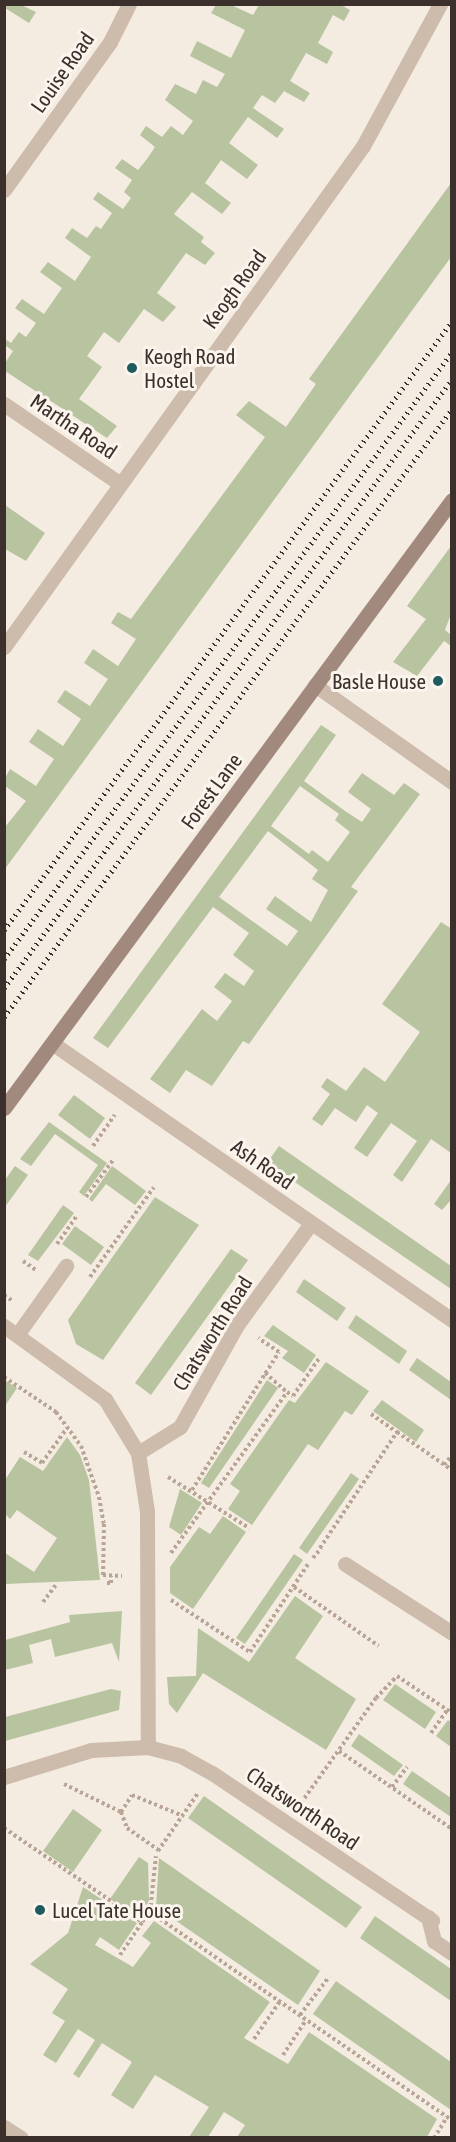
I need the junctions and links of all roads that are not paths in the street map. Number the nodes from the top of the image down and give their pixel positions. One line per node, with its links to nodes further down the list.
1 (129, 4): 3 (street, Louise Road)
2 (440, 4): 5 (street, Keogh Road)
3 (4, 190)
4 (4, 404): 5 (street, Martha Road)
5 (119, 483): 7 (street, Keogh Road)
6 (452, 500): 8 (street, Forest Lane)
7 (4, 647)
8 (315, 685): 9 (street); 10 (street, Forest Lane)
9 (452, 782)
10 (52, 1043): 11 (street, Forest Lane); 12 (street, Ash Road)
11 (4, 1108)
12 (311, 1223): 14 (street, Ash Road); 16 (street, Chatsworth Road)
13 (66, 1266): 15 (street)
14 (452, 1320)
15 (11, 1330): 16 (street)
16 (138, 1453): 19 (street)
17 (345, 1564): 18 (street)
18 (452, 1633)
19 (148, 1747): 20 (street, Chatsworth Road); 21 (street, Chatsworth Road)
20 (4, 1777)
21 (452, 1953)
22 (4, 2127): 23 (street)
23 (21, 2138)

